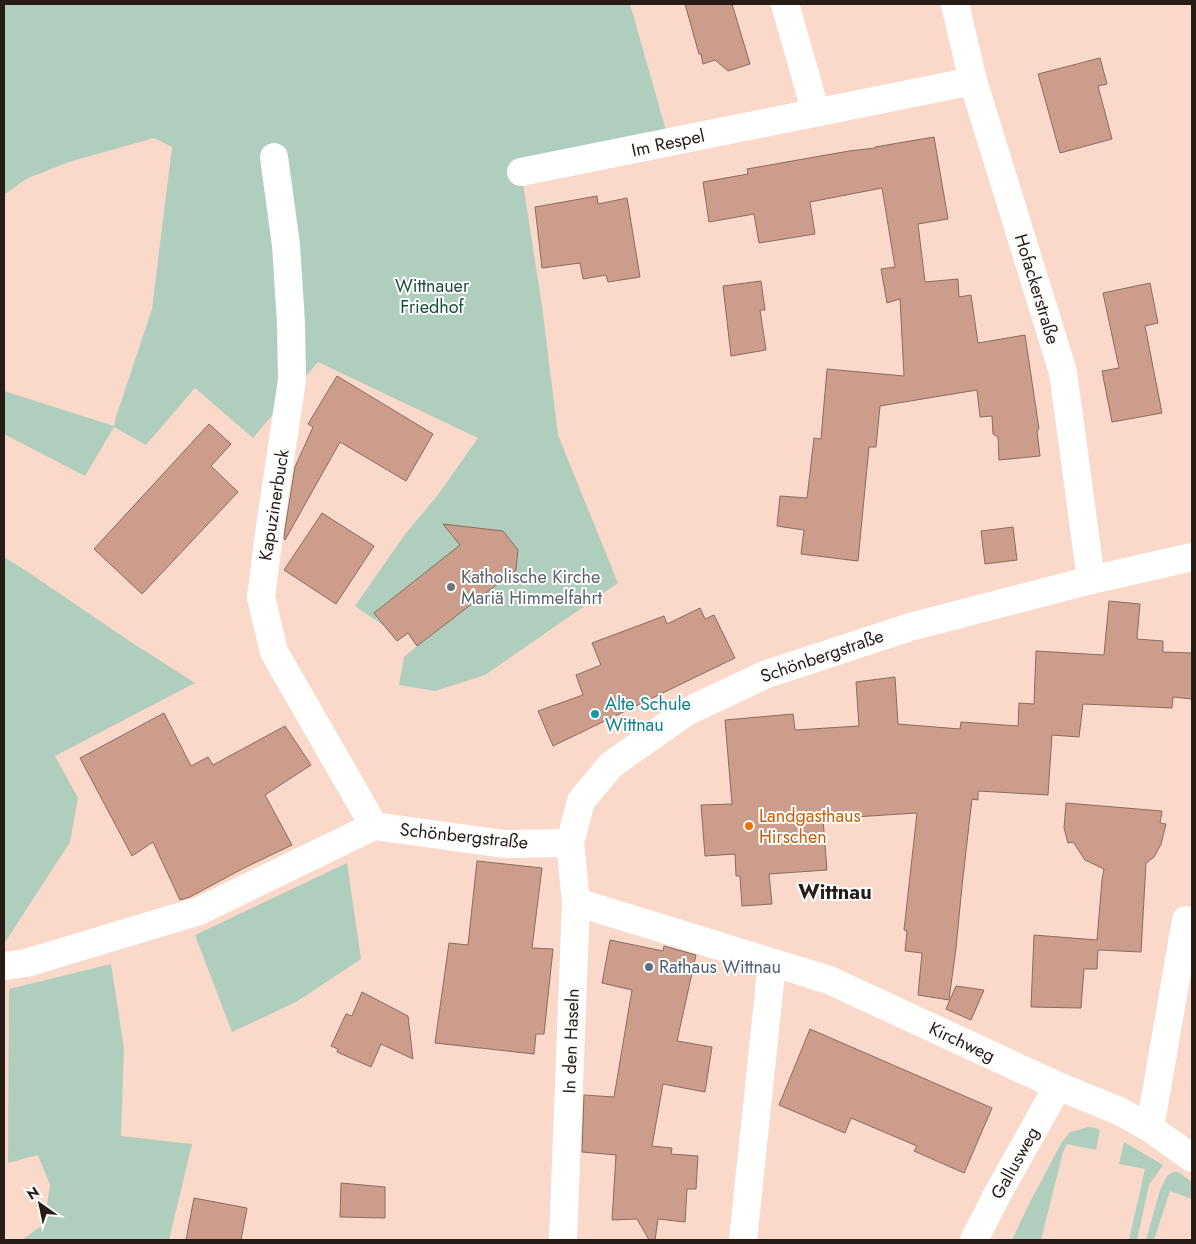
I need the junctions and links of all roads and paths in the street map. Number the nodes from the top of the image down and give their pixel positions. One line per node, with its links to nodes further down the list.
1 (785, 4): 4 (street)
2 (954, 4): 3 (street, Hofackerstraße)
3 (973, 81): 4 (street, Im Respel); 8 (street, Hofackerstraße)
4 (816, 112): 6 (street, Im Respel)
5 (274, 157): 9 (street, Kapuzinerbuck)
6 (521, 172)
7 (1192, 557): 8 (street, Schönbergstraße)
8 (1091, 580): 10 (street, Schönbergstraße)
9 (374, 826): 10 (street, Schönbergstraße); 14 (street)
10 (570, 842): 11 (street, In den Haseln)
11 (576, 902): 13 (street, Kirchweg); 18 (street, In den Haseln)
12 (1186, 920): 16 (street)
13 (772, 963): 15 (street, Kirchweg); 19 (street)
14 (4, 966)
15 (1058, 1086): 16 (street, Kirchweg); 20 (street, Gallusweg)
16 (1150, 1128): 17 (street, Kirchweg)
17 (1192, 1158)
18 (563, 1240)
19 (743, 1240)
20 (974, 1240)

